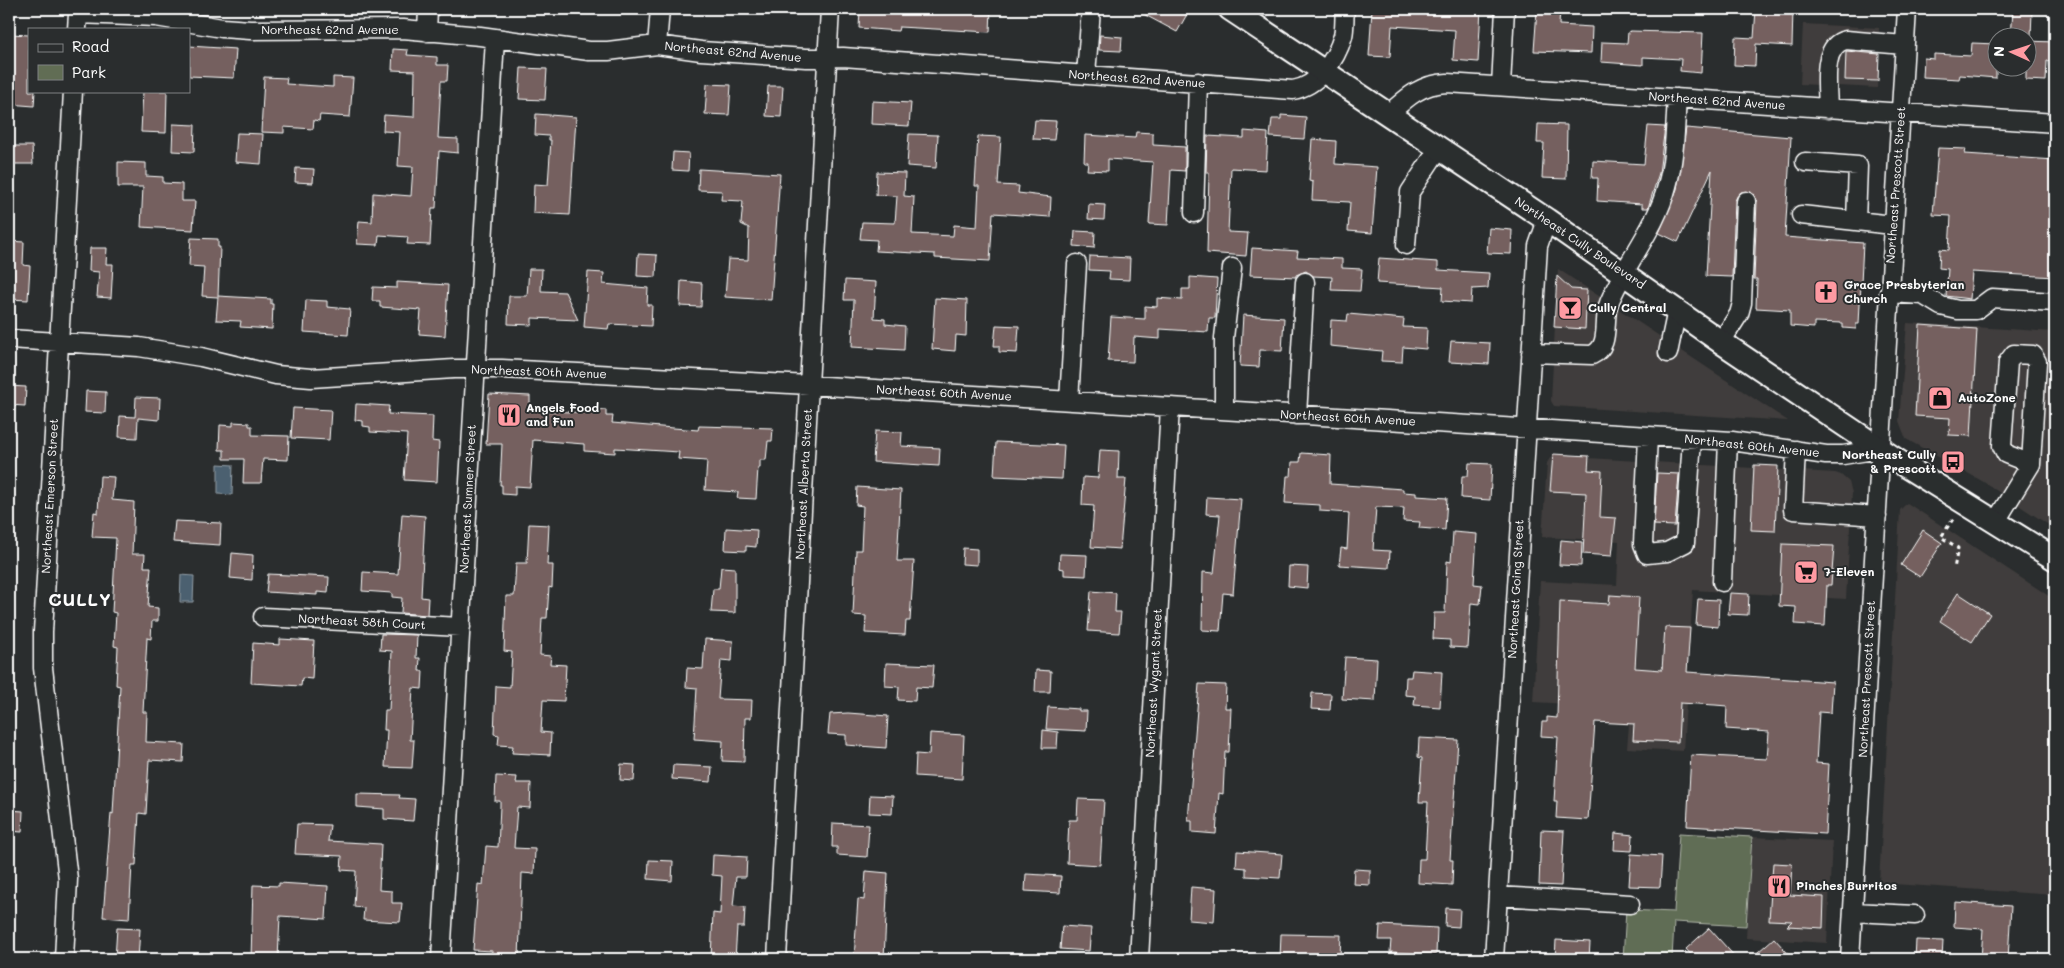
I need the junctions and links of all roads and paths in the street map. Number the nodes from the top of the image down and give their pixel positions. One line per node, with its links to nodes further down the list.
1 (428, 9): 11 (street)
2 (660, 9): 14 (street)
3 (830, 9): 15 (street, Northeast Alberta Street)
4 (1091, 9): 17 (street)
5 (1230, 9): 16 (main road, Northeast Cully Boulevard)
6 (1345, 9): 16 (street)
7 (1505, 9): 19 (street)
8 (1907, 9): 13 (street, Northeast Prescott Street)
9 (156, 13): 10 (street, Northeast 62nd Avenue); 11 (street, Northeast 62nd Avenue)
10 (77, 22)
11 (427, 32): 12 (street, Northeast 62nd Avenue)
12 (495, 39): 14 (street, Northeast 62nd Avenue); 47 (street, Northeast Sumner Street)
13 (1904, 45): 22 (street); 24 (street, Northeast Prescott Street)
14 (657, 46): 15 (street, Northeast 62nd Avenue)
15 (827, 58): 17 (street, Northeast 62nd Avenue); 48 (street, Northeast Alberta Street)
16 (1325, 72): 18 (street, Northeast 62nd Avenue); 23 (main road, Northeast Cully Boulevard)
17 (1086, 75): 18 (street, Northeast 62nd Avenue)
18 (1198, 82): 29 (street)
19 (1501, 86): 21 (street, Northeast 62nd Avenue); 23 (street, Northeast 62nd Avenue)
20 (73, 92): 43 (street, Northeast Emerson Street)
21 (1677, 98): 22 (street, Northeast 62nd Avenue); 37 (street)
22 (1828, 109): 24 (street, Northeast 62nd Avenue)
23 (1389, 114): 26 (main road, Northeast Cully Boulevard)
24 (1901, 114): 25 (street, Northeast 62nd Avenue); 33 (street, Northeast Prescott Street)
25 (2055, 123)
26 (1439, 148): 31 (main road, Northeast Cully Boulevard); 34 (street)
27 (1805, 162): 32 (street)
28 (1746, 200): 44 (street)
29 (1194, 213)
30 (1801, 215): 32 (street)
31 (1547, 220): 37 (main road, Northeast Cully Boulevard); 45 (street, Northeast Going Street)
32 (1856, 221): 33 (street)
33 (1893, 225): 39 (street, Northeast Prescott Street)
34 (1406, 245)
35 (1077, 264): 49 (street)
36 (1232, 268): 51 (street)
37 (1626, 273): 41 (main road, Northeast Cully Boulevard); 45 (street)
38 (1305, 282): 52 (street)
39 (1889, 293): 40 (street); 57 (street, Northeast Prescott Street)
40 (2055, 302)
41 (1677, 310): 44 (main road, Northeast Cully Boulevard); 46 (street)
42 (9, 339): 43 (street, Northeast 60th Avenue)
43 (58, 342): 47 (street, Northeast 60th Avenue); 72 (street, Northeast Emerson Street)
44 (1721, 342): 57 (main road, Northeast Cully Boulevard)
45 (1531, 353): 53 (street, Northeast Going Street)
46 (1668, 353)
47 (475, 369): 48 (street, Northeast 60th Avenue); 67 (street, Northeast Sumner Street)
48 (809, 385): 49 (street, Northeast 60th Avenue); 74 (street, Northeast Alberta Street)
49 (1069, 401): 50 (street, Northeast 60th Avenue)
50 (1170, 407): 51 (street, Northeast 60th Avenue); 75 (street, Northeast Wygant Street)
51 (1224, 410): 52 (street, Northeast 60th Avenue)
52 (1297, 414): 53 (street, Northeast 60th Avenue)
53 (1526, 428): 54 (street, Northeast 60th Avenue); 68 (street, Northeast Going Street)
54 (1648, 436): 55 (street, Northeast 60th Avenue); 55 (street)
55 (1692, 439): 56 (street, Northeast 60th Avenue)
56 (1728, 441): 58 (street, Northeast 60th Avenue); 65 (street)
57 (1880, 449): 58 (street, Northeast 60th Avenue); 60 (main road, Northeast Cully Boulevard); 61 (street, Northeast Prescott Street)
58 (1796, 450): 61 (street)
59 (2031, 464): 59 (street); 62 (street)
60 (1964, 502): 62 (main road, Northeast Cully Boulevard); 64 (path)
61 (1877, 516): 70 (street, Northeast Prescott Street)
62 (1996, 521): 63 (main road, Northeast Cully Boulevard)
63 (2055, 559)
64 (1954, 569)
65 (1722, 582)
66 (263, 616): 67 (street, Northeast 58th Court)
67 (461, 627): 73 (street, Northeast Sumner Street)
68 (1498, 896): 69 (street); 76 (street, Northeast Going Street)
69 (1630, 904)
70 (1854, 912): 71 (street); 77 (street, Northeast Prescott Street)
71 (1915, 915)
72 (64, 959)
73 (441, 959)
74 (777, 959)
75 (1138, 959)
76 (1494, 959)
77 (1850, 959)

